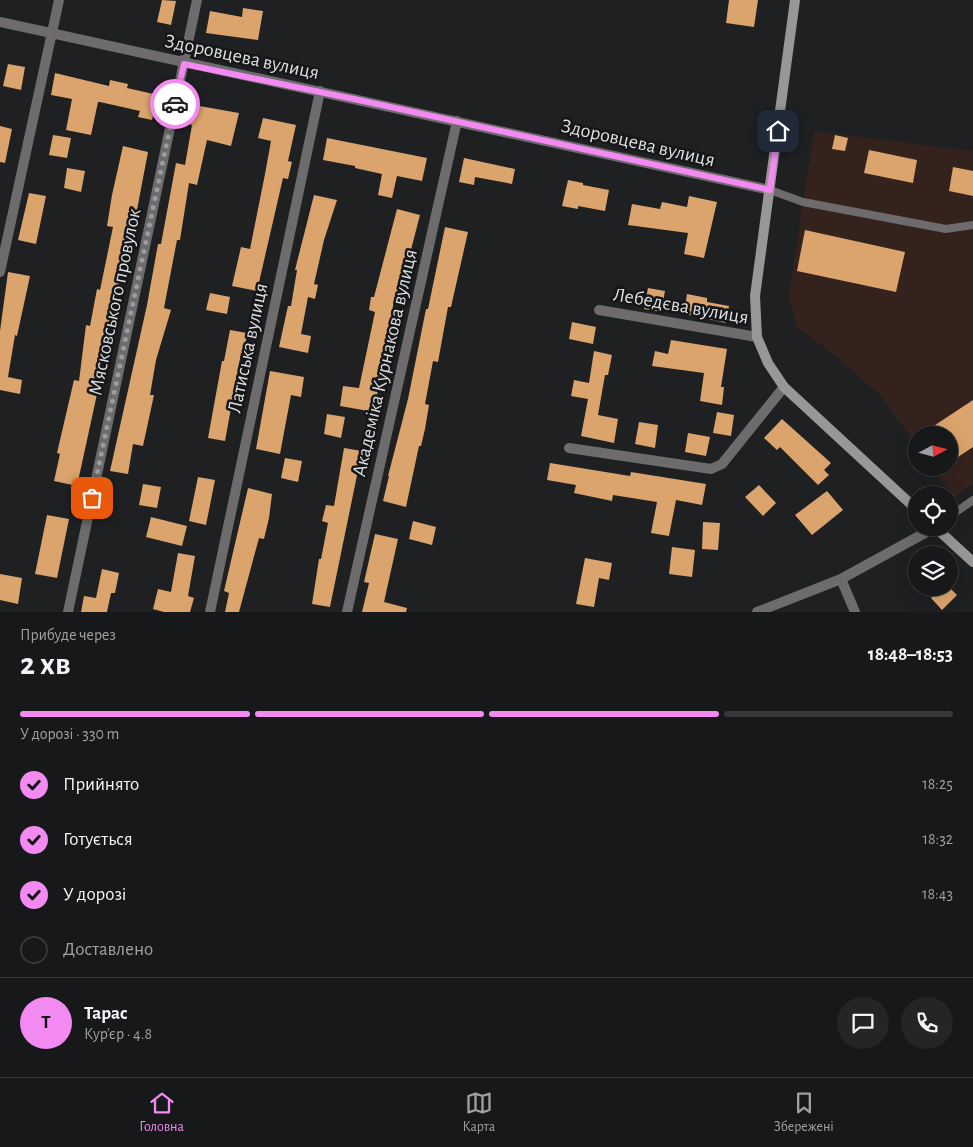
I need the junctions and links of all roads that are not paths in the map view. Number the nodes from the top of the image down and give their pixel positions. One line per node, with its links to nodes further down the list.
1 (59, 0): 5 (street)
2 (197, 0): 6 (street, Мясковського провулок)
3 (795, 0): 9 (street)
4 (0, 22): 5 (street, Здоровцева вулиця)
5 (52, 34): 6 (street, Здоровцева вулиця); 11 (street)
6 (184, 64): 7 (street, Здоровцева вулиця); 23 (street, Мясковського провулок)
7 (320, 91): 8 (street, Здоровцева вулиця); 24 (street, Латиська вулиця)
8 (457, 121): 9 (street, Здоровцева вулиця); 25 (street, Академіка Курнакова вулиця)
9 (770, 190): 10 (lane); 13 (street)
10 (973, 225)
11 (0, 272)
12 (599, 310): 13 (street, Лебедєва вулиця)
13 (757, 337): 14 (street)
14 (784, 387): 15 (street); 17 (street)
15 (569, 448)
16 (973, 500): 18 (lane)
17 (908, 502)
18 (958, 511)
19 (920, 536): 22 (street)
20 (945, 536): 21 (street)
21 (971, 558)
22 (841, 579): 26 (street); 27 (street)
23 (68, 612)
24 (210, 612)
25 (347, 612)
26 (757, 612)
27 (855, 612)

